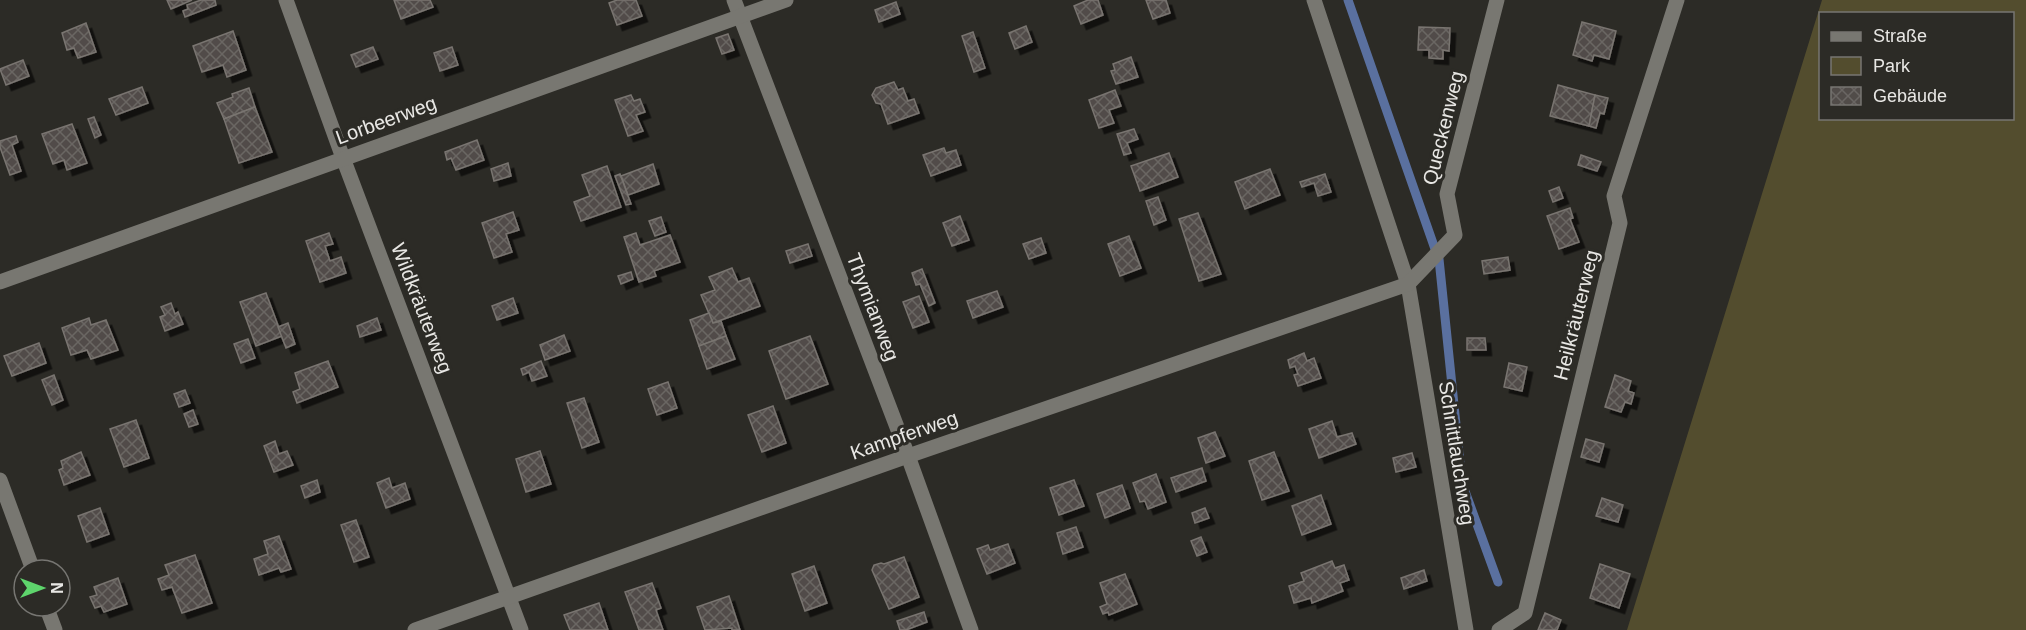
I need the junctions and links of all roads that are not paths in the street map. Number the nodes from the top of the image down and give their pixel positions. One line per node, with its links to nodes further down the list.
1 (286, 0): 8 (lane, Wildkräuterweg)
2 (734, 0): 7 (lane, Thymianweg)
3 (786, 0): 7 (lane, Lorbeerweg)
4 (1314, 0): 10 (lane, Schnittlauchweg)
5 (1497, 0): 10 (lane, Queckenweg)
6 (1677, 0): 19 (lane, Heilkräuterweg)
7 (740, 16): 8 (lane, Lorbeerweg); 11 (lane, Thymianweg)
8 (343, 158): 9 (lane, Lorbeerweg); 14 (lane, Wildkräuterweg)
9 (0, 282)
10 (1408, 284): 11 (lane, Kampferweg); 18 (lane, Schnittlauchweg)
11 (908, 456): 14 (lane, Kampferweg); 17 (lane, Thymianweg)
12 (0, 480): 13 (lane)
13 (29, 558)
14 (508, 597): 15 (lane, Kampferweg); 16 (lane, Wildkräuterweg)
15 (415, 630)
16 (521, 630)
17 (971, 630)
18 (1466, 630)
19 (1499, 630)

